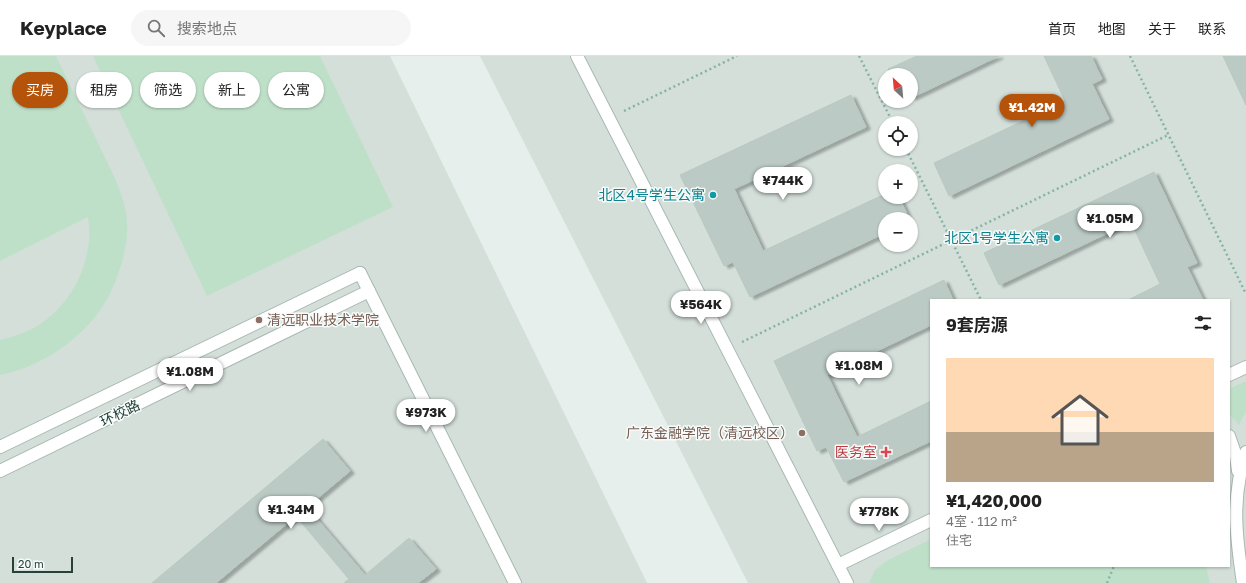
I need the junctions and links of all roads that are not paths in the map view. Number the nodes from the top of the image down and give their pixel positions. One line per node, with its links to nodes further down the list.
1 (577, 56): 11 (street)
2 (369, 292): 6 (street, 环校路); 8 (street, 环校路); 12 (street)
3 (1246, 366): 4 (street)
4 (1230, 374)
5 (1230, 439): 9 (street)
6 (0, 447)
7 (1246, 452): 9 (street)
8 (0, 472)
9 (1239, 484): 14 (street)
10 (930, 520): 11 (street)
11 (838, 565): 13 (street)
12 (514, 583)
13 (847, 583)
14 (1244, 583)

